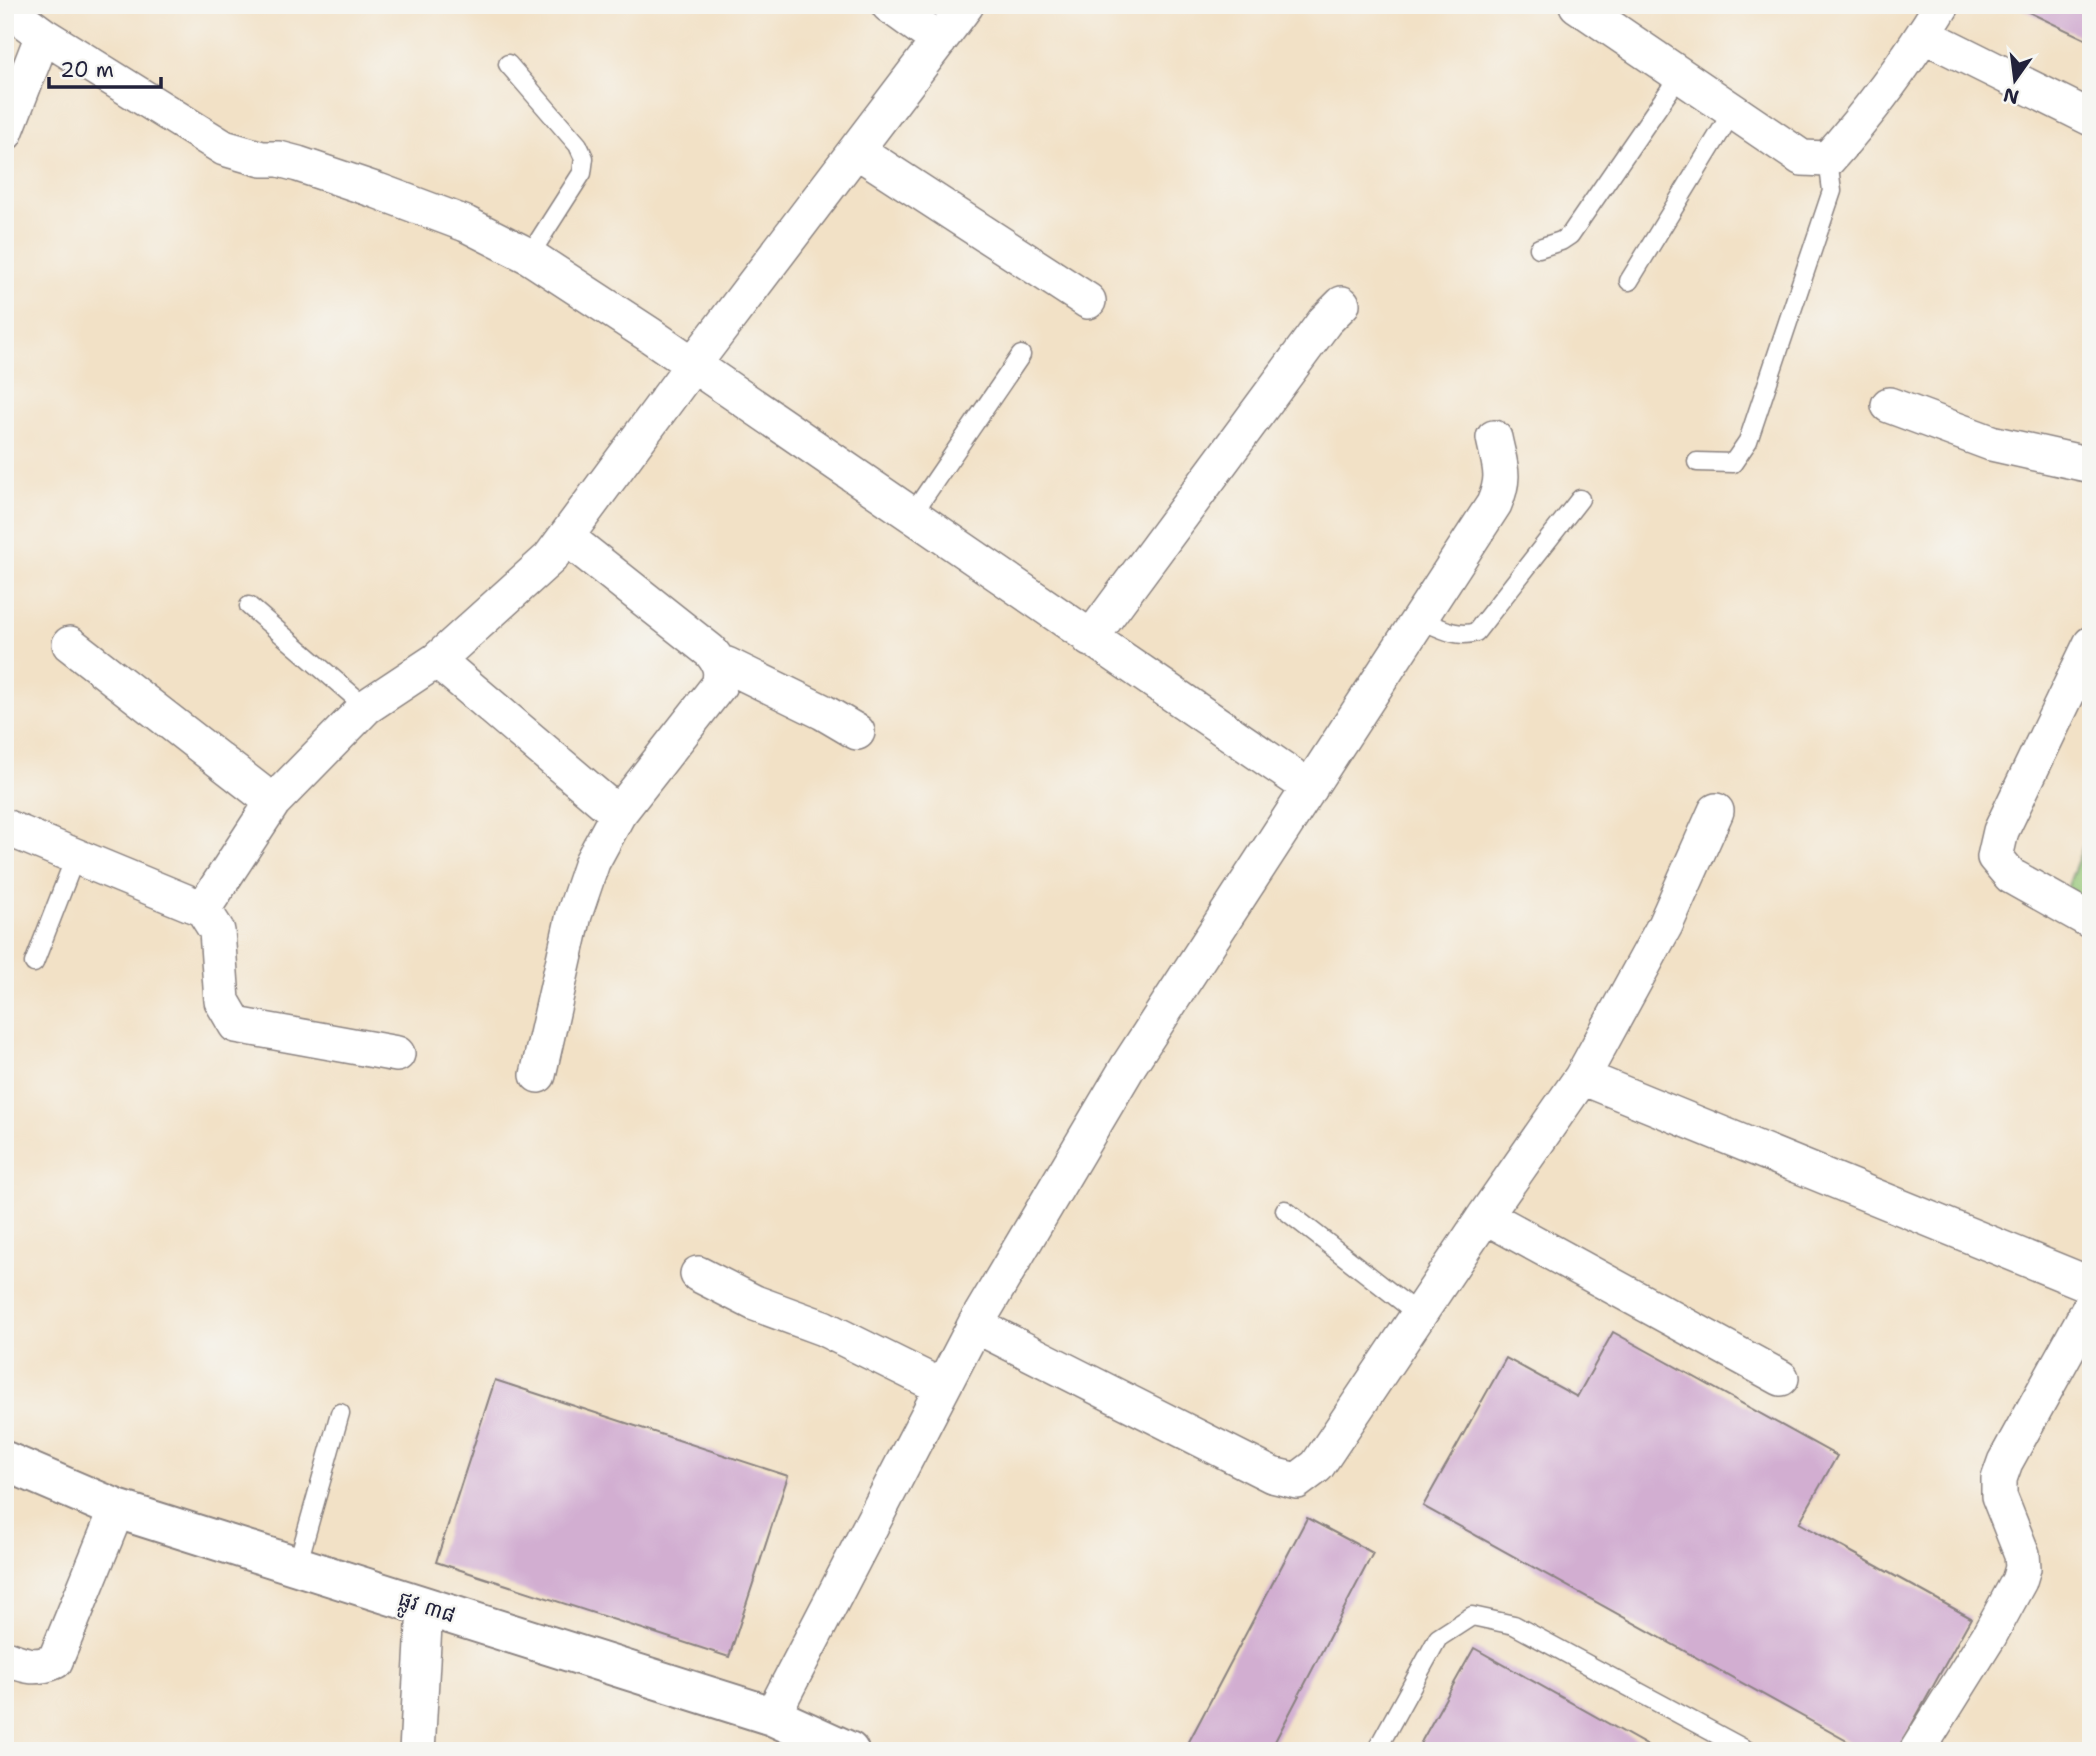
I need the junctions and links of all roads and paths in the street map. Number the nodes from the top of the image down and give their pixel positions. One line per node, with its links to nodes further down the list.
1 (888, 5): 8 (street)
2 (966, 5): 8 (street)
3 (1577, 5): 10 (street)
4 (1942, 5): 7 (street)
5 (5, 7): 6 (street)
6 (43, 35): 13 (street); 17 (street)
7 (1924, 35): 12 (street); 15 (street)
8 (939, 41): 14 (street)
9 (508, 64): 17 (lane)
10 (1680, 75): 11 (street); 16 (lane)
11 (1733, 111): 15 (street); 18 (lane)
12 (2091, 118)
13 (5, 133)
14 (856, 150): 19 (street); 22 (street)
15 (1828, 159): 25 (lane)
16 (1539, 248)
17 (528, 256): 22 (street)
18 (1629, 281)
19 (1088, 301)
20 (1342, 304): 32 (street)
21 (1021, 355): 28 (lane)
22 (692, 366): 28 (street); 29 (street)
23 (1889, 405): 26 (street)
24 (1494, 438): 31 (street)
25 (1697, 462)
26 (2091, 465)
27 (1580, 499): 31 (lane)
28 (911, 516): 32 (street)
29 (566, 537): 35 (street); 36 (street)
30 (249, 606): 37 (lane)
31 (1419, 619): 39 (street)
32 (1090, 639): 39 (street)
33 (71, 644): 40 (street)
34 (2091, 644): 46 (street)
35 (437, 660): 37 (street); 42 (street)
36 (720, 669): 38 (street); 42 (street)
37 (366, 707): 40 (street)
38 (857, 732)
39 (1310, 788): 57 (street)
40 (273, 802): 45 (street)
41 (1716, 811): 50 (street)
42 (618, 814): 49 (street)
43 (5, 827): 44 (street)
44 (76, 855): 45 (street); 47 (lane)
45 (203, 909): 48 (street)
46 (2091, 921)
47 (34, 963)
48 (397, 1054)
49 (538, 1075)
50 (1582, 1077): 52 (street); 54 (street)
51 (1285, 1210): 56 (lane)
52 (1485, 1216): 56 (street); 58 (street)
53 (698, 1274): 59 (street)
54 (2091, 1285)
55 (2091, 1306): 71 (street)
56 (1418, 1314): 57 (street)
57 (975, 1325): 59 (street)
58 (1781, 1378)
59 (942, 1387): 66 (street)
60 (340, 1413): 63 (lane)
61 (5, 1461): 62 (street, ផ្លូវ ៣៨)
62 (117, 1508): 63 (street, ផ្លូវ ៣៨); 65 (street)
63 (297, 1566): 64 (street, ផ្លូវ ៣៨)
64 (425, 1607): 66 (street, ផ្លូវ ៣៨); 68 (street)
65 (5, 1658)
66 (772, 1716): 67 (street, ផ្លូវ ៣៨)
67 (827, 1746)
68 (417, 1751)
69 (1376, 1751): 70 (lane)
70 (1748, 1751)
71 (1917, 1751)

